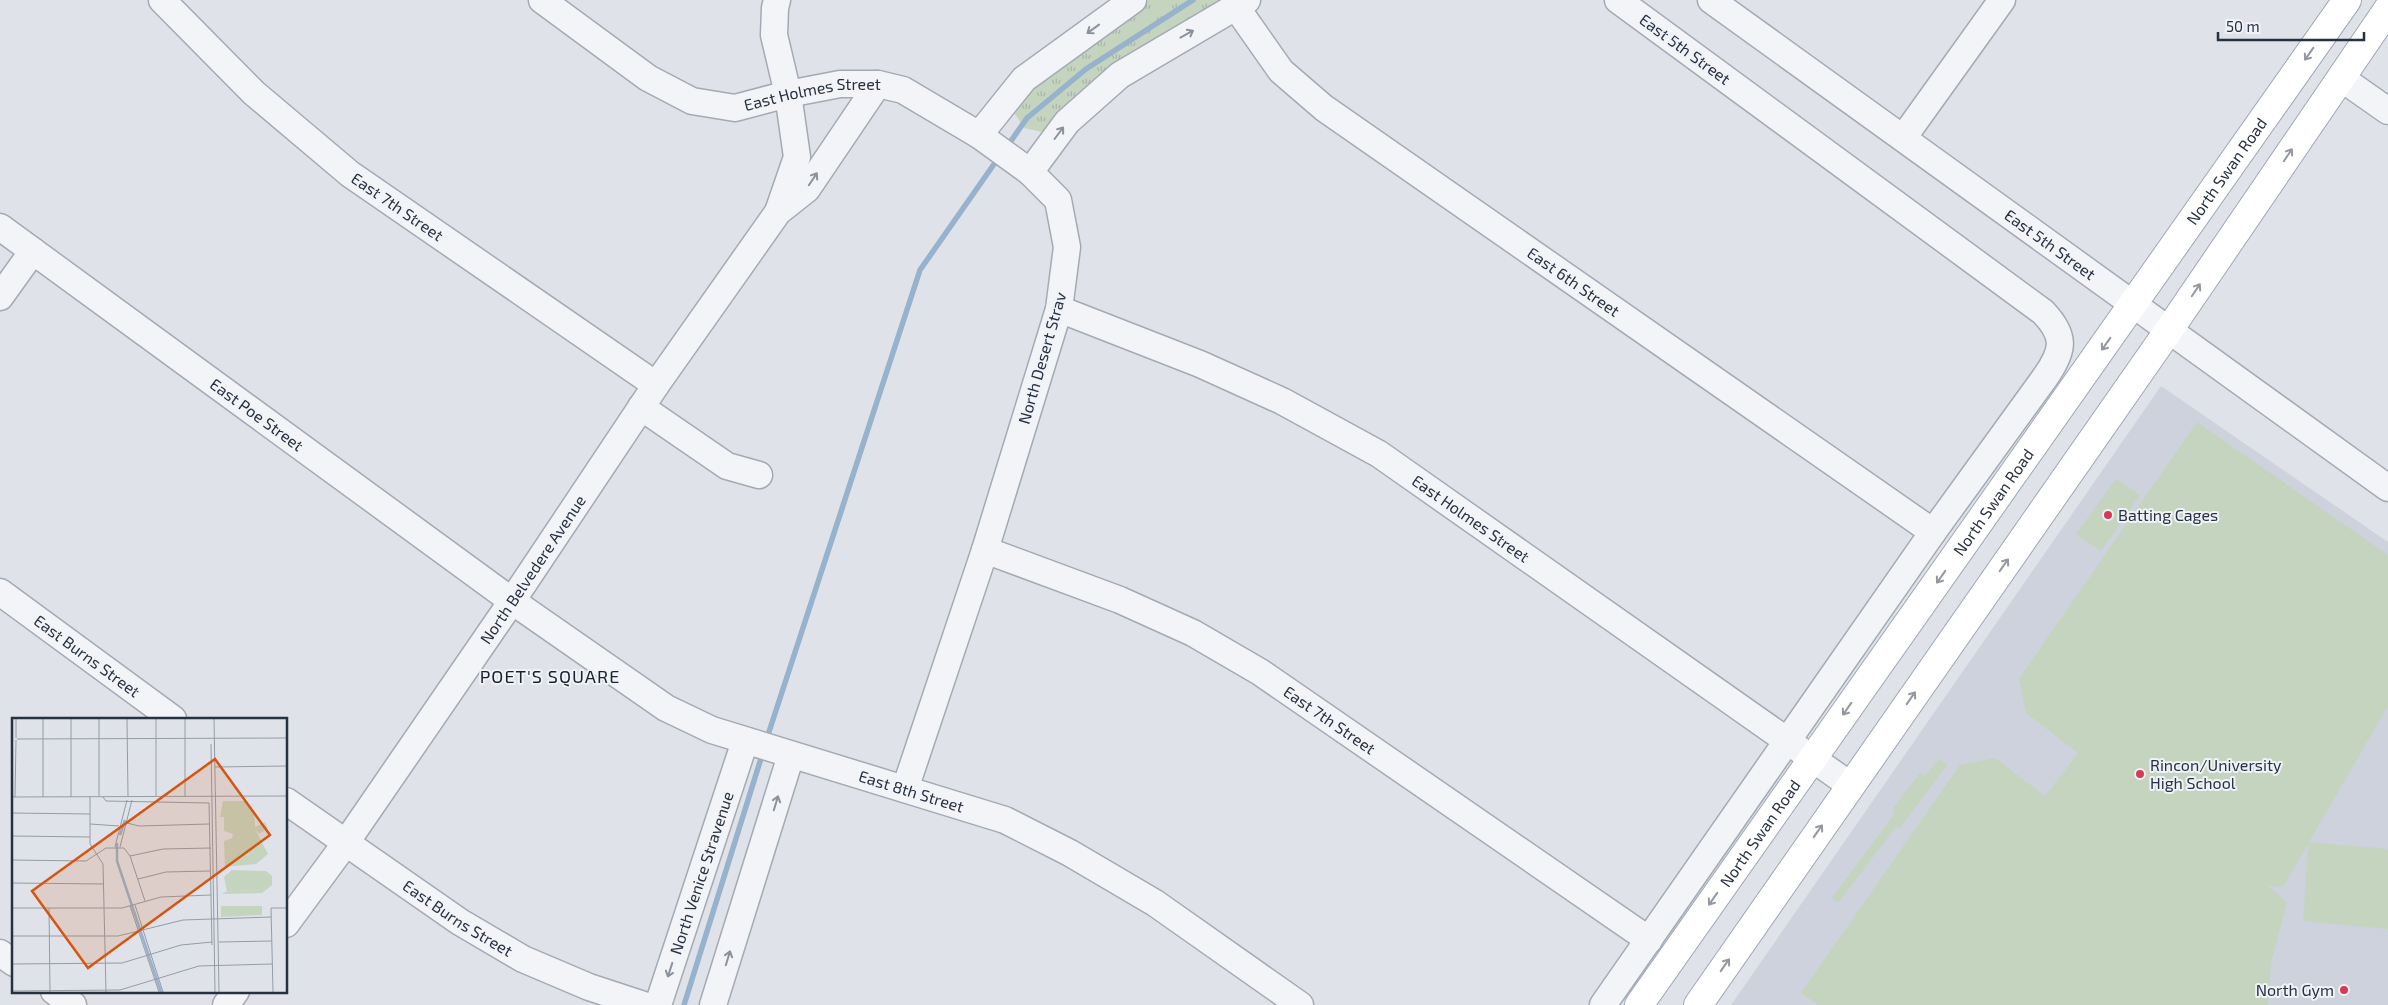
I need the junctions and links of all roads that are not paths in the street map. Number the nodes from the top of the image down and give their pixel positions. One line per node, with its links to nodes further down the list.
1 (162, 0): 26 (street, East 7th Street)
2 (542, 0): 13 (street, East Holmes Street)
3 (777, 0): 13 (street, North Belvedere Avenue)
4 (1133, 0): 15 (street, one-way to 15)
5 (1618, 0): 25 (street, East 5th Street)
6 (1711, 0): 16 (street, East 5th Street)
7 (2002, 0): 16 (street)
8 (2347, 0): 22 (main road, North Swan Road, one-way to 22)
9 (1242, 4): 17 (street, one-way to 9); 30 (street, East 6th Street)
10 (2388, 9): 11 (main road)
11 (2341, 78): 14 (street); 24 (main road, one-way to 11)
12 (878, 84): 13 (street, East Holmes Street); 15 (street, East Holmes Street); 18 (street, North Belvedere Avenue, one-way to 12)
13 (788, 94): 18 (street, North Belvedere Avenue)
14 (2388, 111)
15 (979, 135): 17 (street, East Holmes Street)
16 (1903, 138): 22 (street, East 5th Street)
17 (1030, 172): 23 (street, North Desert Strav)
18 (778, 212): 26 (street, North Belvedere Avenue)
19 (0, 227): 20 (street, East Poe Street)
20 (33, 251): 21 (street); 33 (street, East Poe Street)
21 (0, 297)
22 (2134, 304): 24 (street, East 5th Street); 38 (main road, North Swan Road, one-way to 38)
23 (1059, 309): 31 (street, North Desert Strav); 35 (street, East Holmes Street)
24 (2169, 330): 29 (street, East 5th Street); 39 (main road, one-way to 24)
25 (2059, 335): 30 (street, North Swan Road)
26 (656, 385): 27 (street, North Belvedere Avenue)
27 (641, 407): 28 (street); 33 (street, North Belvedere Avenue)
28 (759, 475)
29 (2388, 488)
30 (1933, 532): 35 (street, North Swan Road)
31 (984, 550): 40 (street, North Desert Strav); 44 (street, East 7th Street)
32 (0, 592): 34 (street, East Burns Street)
33 (512, 601): 36 (street, East 8th Street); 42 (street, North Belvedere Avenue)
34 (172, 718)
35 (1788, 740): 38 (street, East Holmes Street); 44 (street, North Swan Road)
36 (745, 741): 37 (street, East 8th Street); 52 (street, North Venice Stravenue, one-way to 52)
37 (791, 755): 40 (street, East 8th Street); 53 (street, one-way to 37)
38 (1813, 757): 39 (street, East Holmes Street); 56 (main road, North Swan Road, one-way to 56)
39 (1850, 785): 57 (main road, one-way to 39)
40 (905, 789): 54 (street, East 8th Street)
41 (288, 802): 42 (street, East Burns Street)
42 (346, 844): 43 (street, North Belvedere Avenue); 51 (street, East Burns Street)
43 (288, 921)
44 (1649, 940): 55 (street, North Swan Road)
45 (0, 953): 46 (street)
46 (12, 962)
47 (55, 992): 49 (street)
48 (235, 992): 50 (street)
49 (73, 1005)
50 (226, 1005)
51 (644, 1005)
52 (658, 1005)
53 (713, 1005)
54 (1300, 1005)
55 (1603, 1005)
56 (1638, 1005)
57 (1698, 1005)

